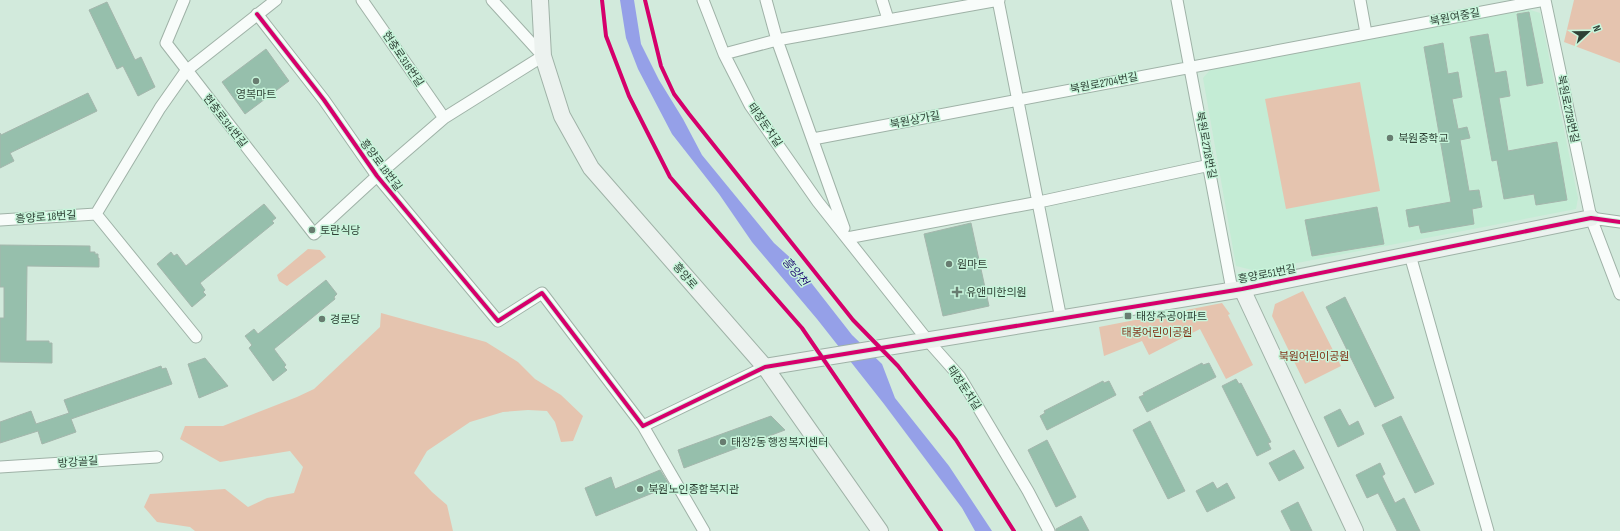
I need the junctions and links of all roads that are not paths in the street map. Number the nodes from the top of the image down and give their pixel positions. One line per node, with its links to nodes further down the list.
1 (184, 0): 21 (street, 현충로314번길)
2 (276, 0): 14 (street)
3 (362, 0): 23 (street, 현충로318번길)
4 (492, 0): 19 (street)
5 (540, 0): 19 (street, 흥양로)
6 (703, 0): 18 (street, 태장둔치길)
7 (766, 0): 17 (street)
8 (882, 0): 15 (street)
9 (999, 0): 13 (street); 22 (street)
10 (1177, 0): 20 (street, 북원로2718번길)
11 (1360, 0): 16 (street)
12 (1545, 0): 16 (street, 북원여중길); 29 (street, 북원로2738번길)
13 (937, 5): 15 (street)
14 (257, 14): 21 (street); 26 (street, 흥양로 18번길)
15 (888, 19): 17 (street)
16 (1366, 33): 20 (street, 북원여중길)
17 (777, 40): 18 (street); 24 (street)
18 (724, 54): 32 (street, 태장둔치길)
19 (543, 56): 23 (street); 39 (street, 흥양로)
20 (1190, 67): 22 (street, 북원로2704번길); 25 (street, 북원로2718번길)
21 (186, 71): 26 (street, 현충로314번길); 28 (street)
22 (1017, 100): 24 (street, 북원상가길); 27 (street)
23 (444, 118): 26 (street)
24 (813, 139): 32 (street)
25 (1210, 166): 27 (street); 34 (street, 북원로2718번길)
26 (377, 176): 40 (street, 흥양로 18번길)
27 (1039, 202): 32 (street); 36 (street)
28 (96, 214): 30 (street, 흥양로 18번길); 37 (street)
29 (1591, 218): 31 (street, 흥양로51번길); 33 (street, 흥양로51번길); 35 (street, 북원로2738번길)
30 (0, 220)
31 (1620, 222)
32 (847, 238): 38 (street, 태장둔치길)
33 (1410, 255): 34 (street, 흥양로51번길); 47 (street)
34 (1237, 290): 36 (street, 흥양로51번길); 46 (street, 흥양로51번길)
35 (1620, 294)
36 (1061, 319): 38 (street, 흥양로51번길)
37 (196, 337)
38 (923, 343): 39 (street, 흥양로51번길); 45 (street, 태장둔치길)
39 (766, 367): 40 (street); 44 (street, 흥양로)
40 (643, 426): 43 (street)
41 (157, 457): 42 (street, 방강골길)
42 (0, 467)
43 (704, 531)
44 (880, 531)
45 (1049, 531)
46 (1355, 531)
47 (1488, 531)

